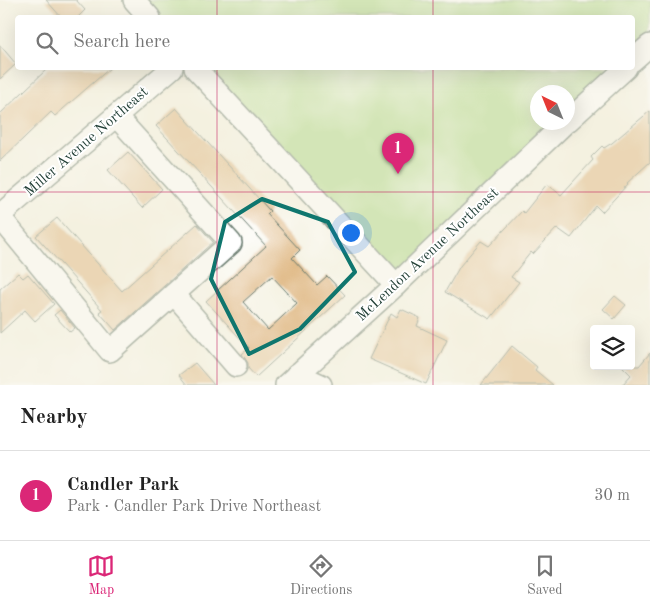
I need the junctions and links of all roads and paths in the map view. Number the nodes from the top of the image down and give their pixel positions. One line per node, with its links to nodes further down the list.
1 (134, 0): 2 (street)
2 (147, 15)
3 (650, 45): 4 (street)
4 (635, 58)
5 (170, 70): 9 (street, Miller Avenue Northeast)
6 (197, 70): 12 (street)
7 (624, 70): 8 (street, McLendon Avenue Northeast)
8 (575, 115)
9 (116, 116): 11 (street, Miller Avenue Northeast); 13 (street)
10 (559, 130): 12 (street, McLendon Avenue Northeast)
11 (0, 216): 13 (street)
12 (396, 285): 15 (street, McLendon Avenue Northeast)
13 (174, 294): 14 (street)
14 (236, 366)
15 (292, 380): 16 (street)
16 (321, 385)

